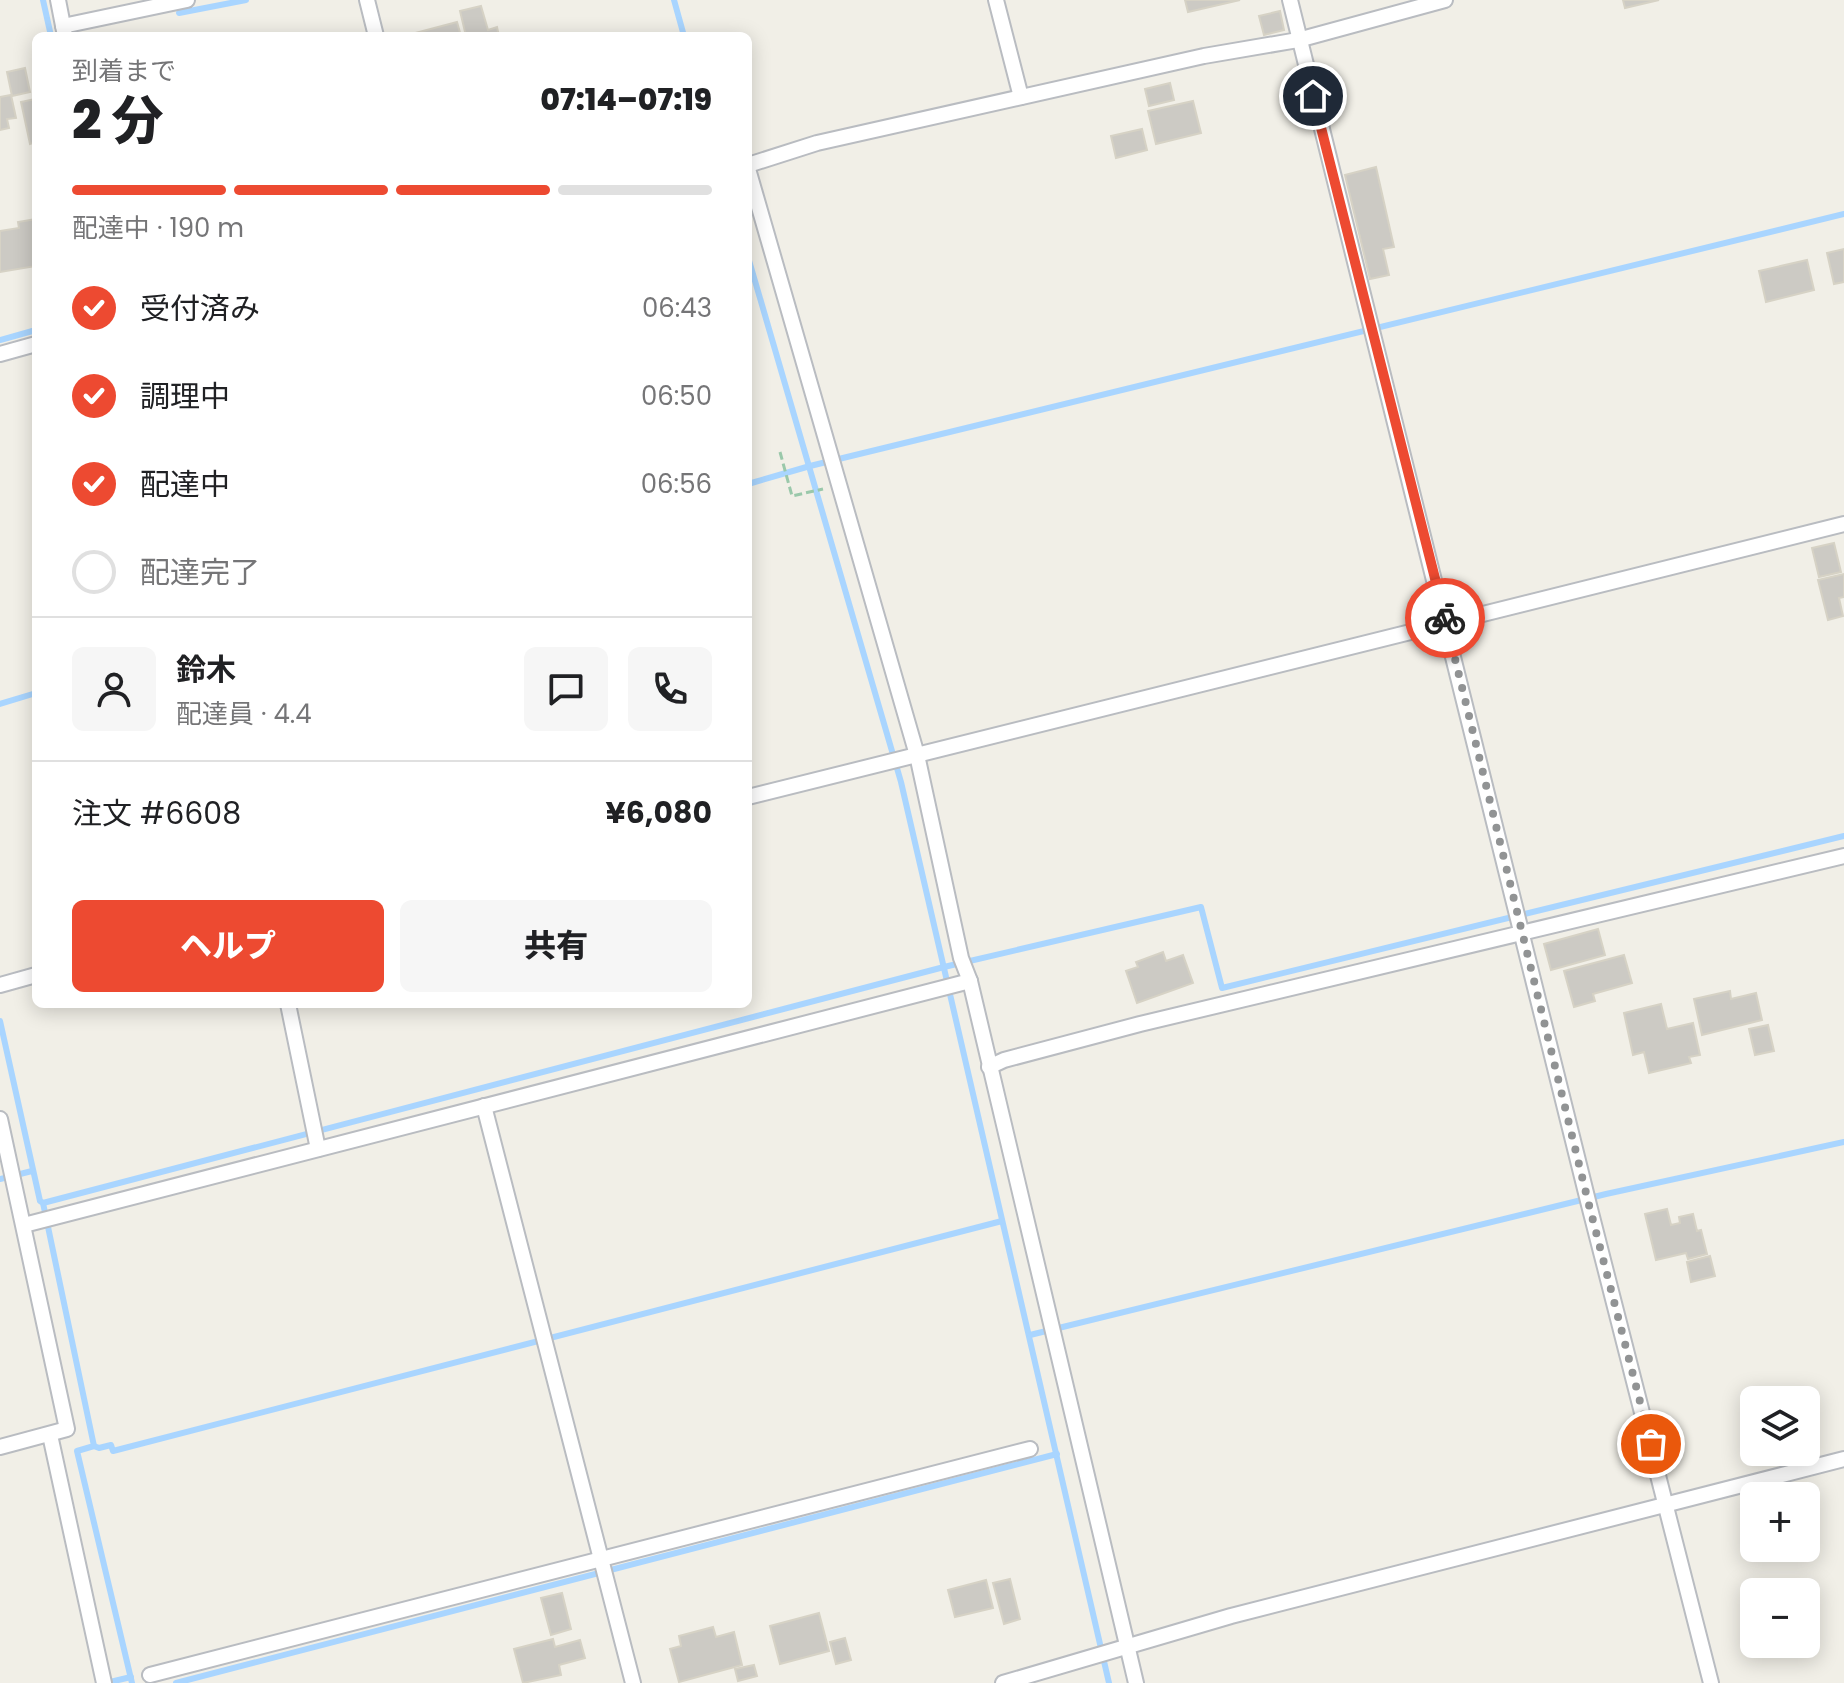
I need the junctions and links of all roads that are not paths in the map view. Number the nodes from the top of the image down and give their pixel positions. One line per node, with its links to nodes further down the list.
1 (58, 0): 7 (street)
2 (187, 0): 7 (street)
3 (367, 0): 8 (street)
4 (996, 0): 10 (street)
5 (1290, 0): 9 (street)
6 (1445, 0): 9 (street)
7 (64, 31)
8 (375, 32)
9 (1298, 40): 10 (street); 16 (street)
10 (1021, 97): 11 (street)
11 (752, 166)
12 (752, 181): 17 (street)
13 (32, 345): 14 (street)
14 (0, 354)
15 (1844, 524): 16 (street)
16 (1447, 623): 17 (street); 20 (street)
17 (917, 755): 18 (street); 22 (street)
18 (752, 796)
19 (1844, 856): 20 (street)
20 (1522, 929): 25 (street); 35 (street)
21 (32, 976): 23 (street)
22 (958, 976): 25 (street); 26 (street)
23 (0, 985)
24 (289, 1008): 28 (street)
25 (989, 1067): 37 (street)
26 (484, 1106): 28 (street); 36 (street)
27 (0, 1119): 29 (street)
28 (317, 1144): 30 (street)
29 (9, 1169): 30 (street)
30 (24, 1225): 31 (street)
31 (50, 1435): 32 (street); 39 (street)
32 (0, 1447)
33 (1030, 1449): 36 (street)
34 (1844, 1459): 35 (street)
35 (1667, 1504): 37 (street); 43 (street)
36 (603, 1569): 38 (street); 40 (street)
37 (1127, 1645): 41 (street); 42 (street)
38 (150, 1675)
39 (103, 1681)
40 (633, 1683)
41 (1003, 1683)
42 (1136, 1683)
43 (1711, 1683)

